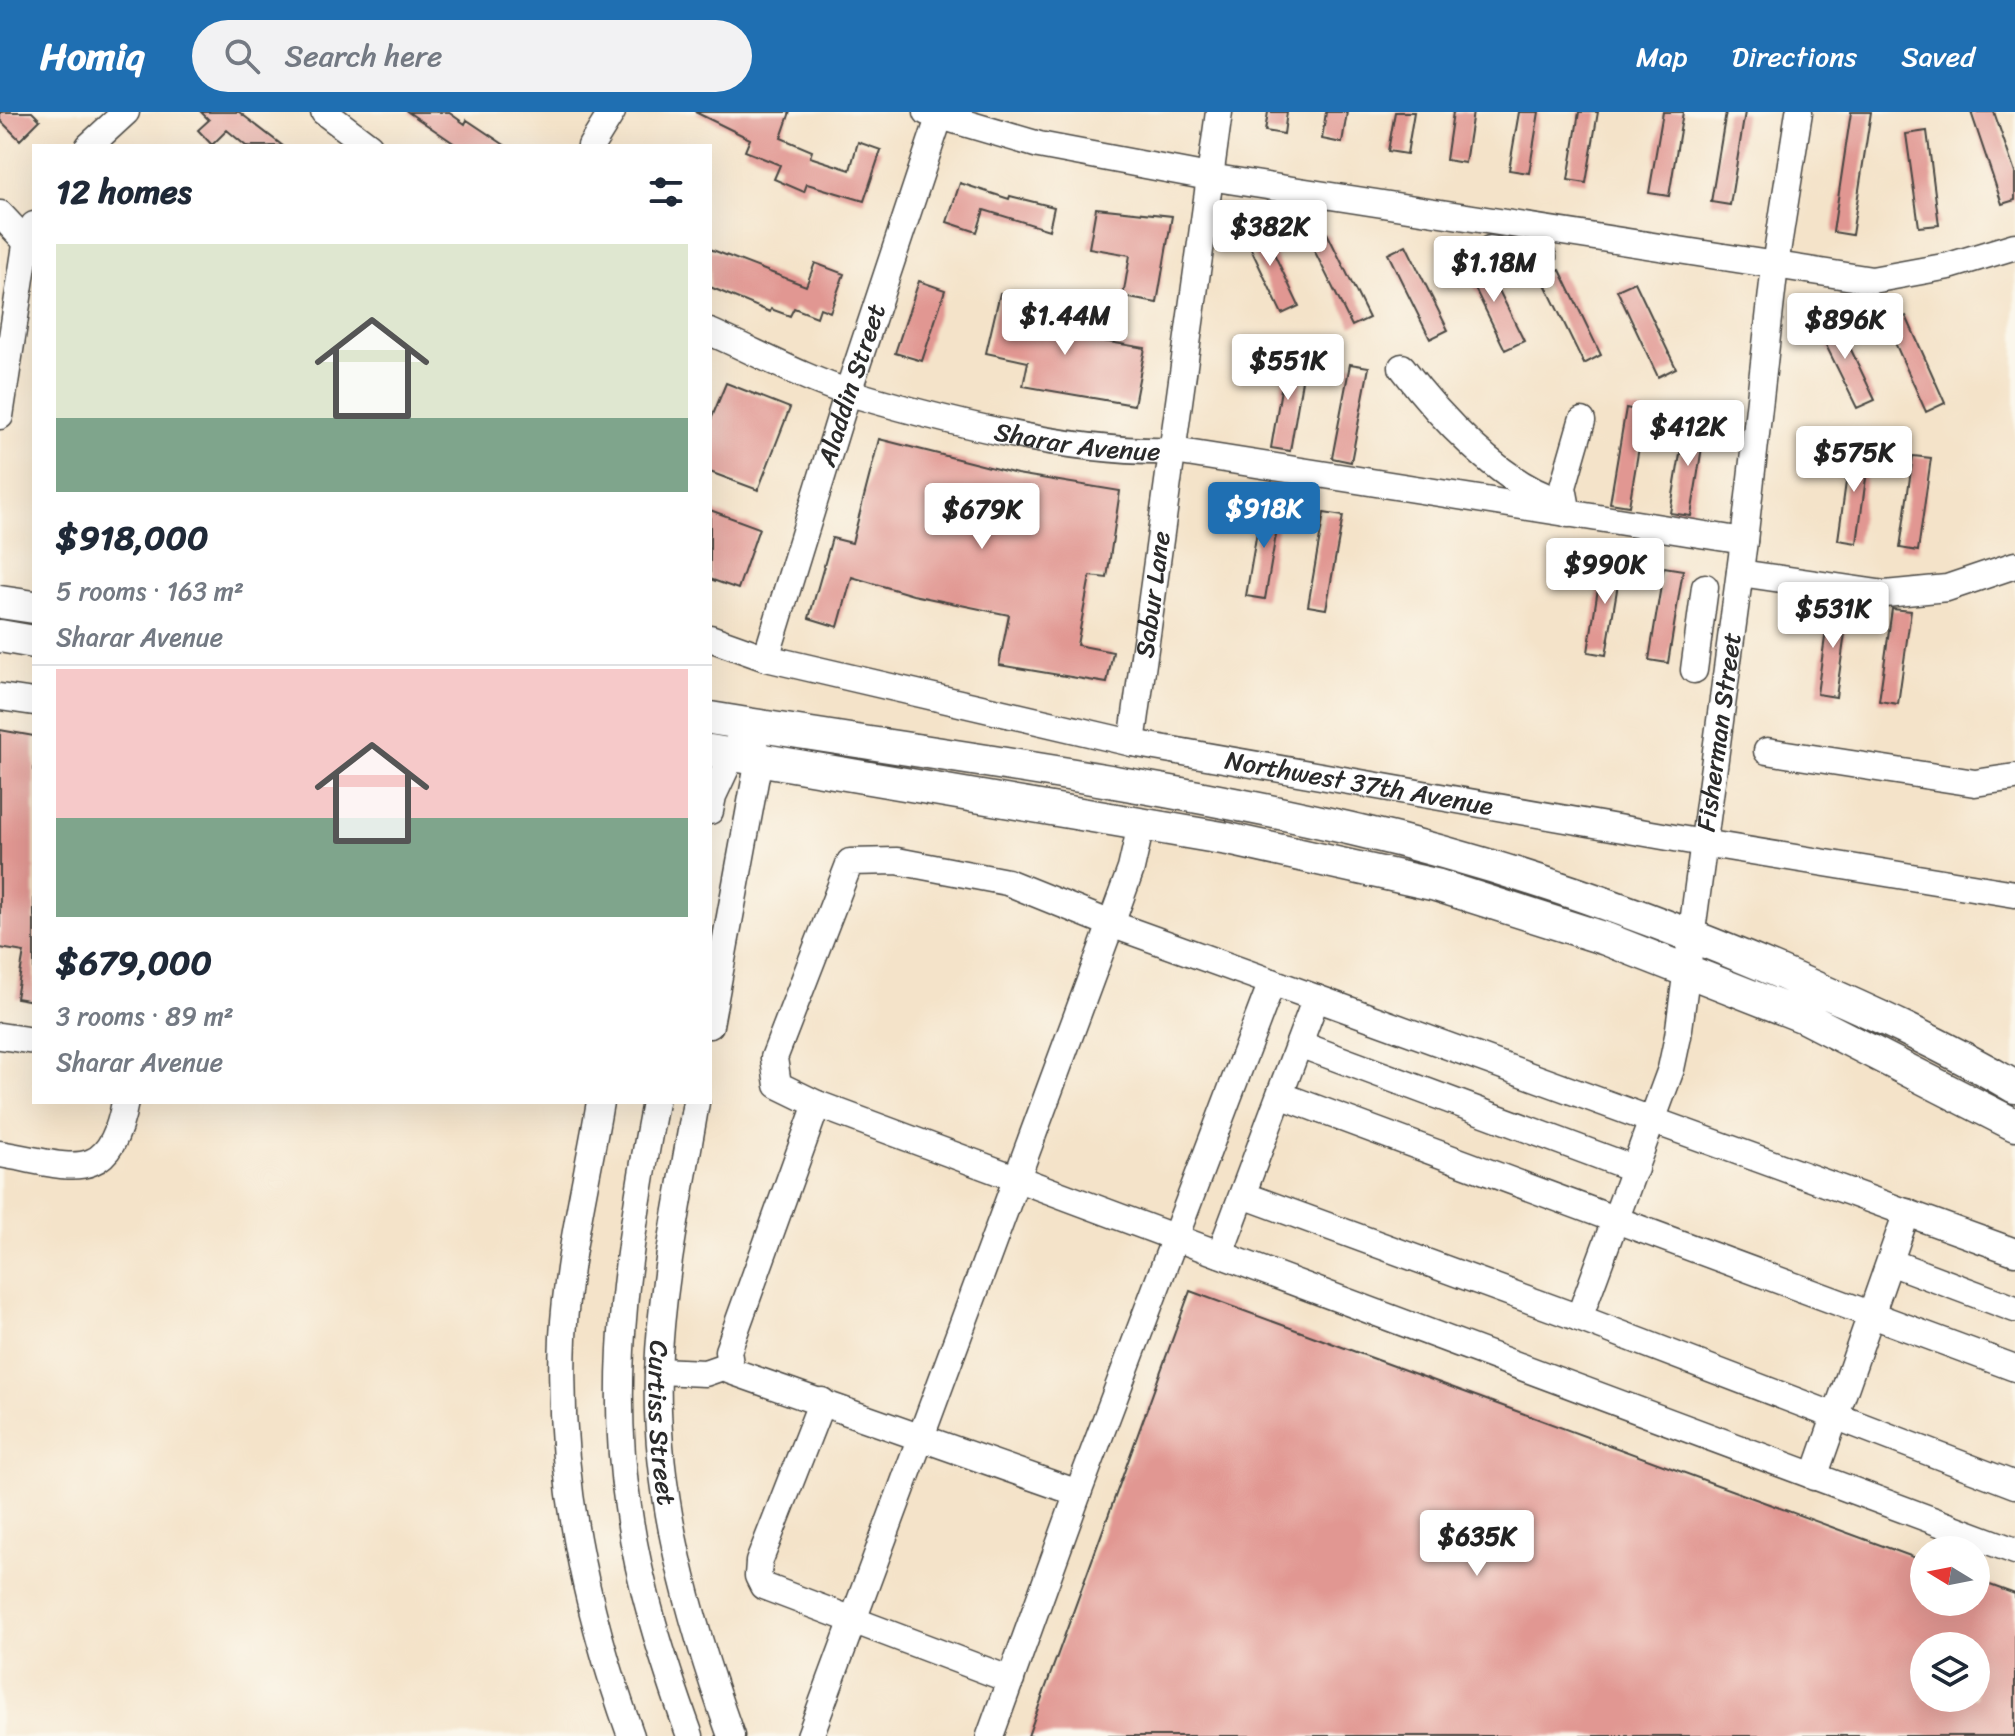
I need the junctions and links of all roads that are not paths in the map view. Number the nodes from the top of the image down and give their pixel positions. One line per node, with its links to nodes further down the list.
1 (126, 112): 7 (street)
2 (324, 112): 8 (street)
3 (612, 112): 9 (street)
4 (1219, 112): 10 (street, Sabur Lane)
5 (1799, 112): 16 (street, Fisherman Street)
6 (936, 113): 10 (street); 19 (street, Aladdin Street)
7 (91, 144)
8 (366, 144)
9 (592, 144)
10 (1209, 177): 12 (street); 22 (street, Sabur Lane)
11 (0, 214): 13 (street)
12 (1521, 225): 15 (street); 16 (street)
13 (31, 240): 20 (street)
14 (2015, 246): 16 (street)
15 (1490, 249)
16 (1775, 265): 24 (street, Fisherman Street)
17 (712, 333): 19 (street, Sharar Avenue)
18 (1402, 367): 23 (street)
19 (848, 392): 22 (street, Sharar Avenue); 35 (street, Aladdin Street)
20 (0, 416)
21 (1582, 421): 23 (street)
22 (1174, 451): 23 (street, Sharar Avenue); 41 (street, Sabur Lane)
23 (1566, 508): 24 (street, Sharar Avenue)
24 (1744, 541): 26 (street, Fisherman Street)
25 (2015, 565): 26 (street)
26 (1740, 573): 31 (street, Fisherman Street)
27 (1705, 587): 30 (street)
28 (0, 602): 29 (main road)
29 (32, 607)
30 (1700, 626): 31 (street); 36 (street)
31 (1733, 631): 47 (street, Fisherman Street)
32 (0, 636): 34 (main road)
33 (712, 639): 35 (street, Northwest 37th Avenue)
34 (32, 642)
35 (766, 658): 41 (street, Northwest 37th Avenue)
36 (1694, 670)
37 (0, 697): 38 (street)
38 (32, 702)
39 (712, 718): 40 (main road)
40 (747, 724): 43 (street); 50 (main road)
41 (1132, 743): 47 (street, Northwest 37th Avenue)
42 (1767, 751): 44 (street)
43 (733, 755): 45 (street); 46 (main road); 54 (street)
44 (2015, 777)
45 (712, 806)
46 (1141, 825): 49 (street); 51 (main road)
47 (1703, 843): 48 (street, Northwest 37th Avenue); 50 (street, Fisherman Street)
48 (2015, 894)
49 (1111, 924): 52 (street); 64 (street); 69 (street)
50 (1692, 934): 51 (street, Fisherman Street); 58 (main road)
51 (1688, 970): 65 (street, Fisherman Street); 66 (main road)
52 (1272, 982): 53 (street); 73 (street)
53 (1316, 998): 57 (street); 65 (street)
54 (712, 1002)
55 (0, 1036): 56 (street)
56 (32, 1041)
57 (1299, 1044): 59 (street); 68 (street)
58 (2015, 1087)
59 (1280, 1095): 70 (street); 72 (street)
60 (125, 1104): 67 (street)
61 (600, 1104): 93 (street)
62 (655, 1104): 80 (street, Curtiss Street)
63 (696, 1104): 83 (street, Curtiss Street)
64 (817, 1104): 69 (street); 81 (street)
65 (1653, 1118): 68 (street, Fisherman Street); 71 (street)
66 (2015, 1125)
67 (0, 1154)
68 (1635, 1169): 72 (street, Fisherman Street)
69 (1015, 1177): 73 (street); 86 (street)
70 (1243, 1195): 75 (street); 79 (street)
71 (1907, 1212): 74 (street); 76 (street)
72 (1616, 1220): 78 (street); 79 (street, Fisherman Street)
73 (1177, 1237): 75 (street); 89 (street)
74 (2015, 1252)
75 (1220, 1254): 87 (street)
76 (1890, 1262): 77 (street); 78 (street)
77 (2015, 1309)
78 (1871, 1315): 82 (street); 85 (street)
79 (1579, 1318): 85 (street)
80 (623, 1327): 83 (street); 94 (street, Curtiss Street)
81 (728, 1365): 83 (street); 84 (street)
82 (2015, 1368)
83 (658, 1376): 95 (street, Curtiss Street)
84 (822, 1401): 86 (street); 91 (street)
85 (1834, 1418): 87 (street); 88 (street)
86 (919, 1436): 89 (street); 91 (street)
87 (1814, 1477): 90 (street)
88 (2015, 1485)
89 (1078, 1493): 92 (street)
90 (2015, 1551)
91 (852, 1620): 92 (street); 96 (street)
92 (1011, 1680): 97 (street)
93 (631, 1736)
94 (690, 1736)
95 (731, 1736)
96 (810, 1736)
97 (990, 1736)

